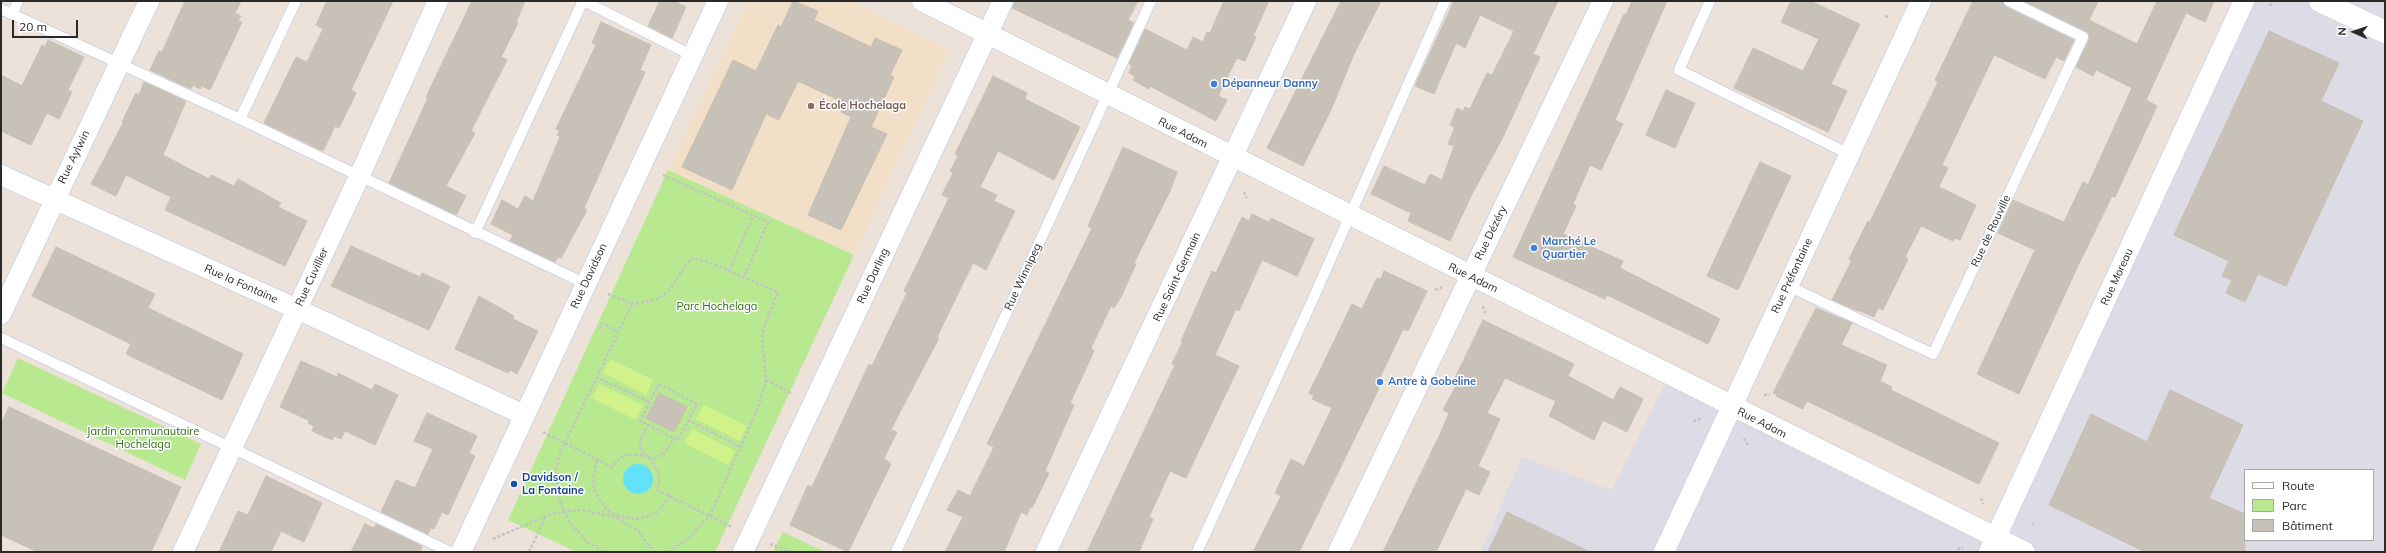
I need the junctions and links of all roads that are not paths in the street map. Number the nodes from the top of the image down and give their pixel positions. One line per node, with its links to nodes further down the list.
1 (18, 1): 19 (lane)
2 (149, 1): 23 (street, Rue Aylwin)
3 (296, 1): 25 (lane)
4 (438, 1): 29 (street, Rue Cuvillier)
5 (583, 1): 22 (lane); 32 (lane)
6 (718, 1): 22 (street, Rue Davidson)
7 (922, 1): 21 (street, Rue Adam)
8 (1003, 1): 21 (street, Rue Darling)
9 (1151, 1): 24 (lane, Rue Winnipeg)
10 (1306, 1): 27 (street, Rue Saint-Germain)
11 (1445, 1): 31 (lane)
12 (1602, 1): 33 (street, Rue Dézéry)
13 (1710, 1): 26 (lane)
14 (2010, 1): 35 (lane, Rue de Rouville)
15 (2244, 1): 42 (street, Rue Moreau)
16 (2320, 1): 20 (street)
17 (1917, 2): 26 (street, Rue Préfontaine)
18 (1, 9): 19 (lane)
19 (12, 14): 23 (lane)
20 (2385, 32)
21 (988, 34): 24 (street, Rue Adam); 46 (street, Rue Darling)
22 (693, 56): 34 (street, Rue Davidson)
23 (119, 64): 25 (lane); 30 (street, Rue Aylwin)
24 (1108, 95): 27 (street, Rue Adam); 47 (lane, Rue Winnipeg)
25 (240, 119): 29 (lane)
26 (1849, 154): 35 (street, Rue Préfontaine)
27 (1232, 157): 31 (street, Rue Adam); 48 (street, Rue Saint-Germain)
28 (1, 175): 30 (street, Rue la Fontaine)
29 (359, 176): 32 (lane); 36 (street, Rue Cuvillier)
30 (54, 201): 36 (street, Rue la Fontaine); 37 (street, Rue Aylwin)
31 (1350, 216): 33 (street, Rue Adam); 49 (lane)
32 (475, 233): 34 (lane)
33 (1470, 276): 39 (street, Rue Adam); 50 (street, Rue Dézéry)
34 (586, 284): 40 (street, Rue Davidson)
35 (1788, 286): 39 (street, Rue Préfontaine)
36 (297, 309): 40 (street, Rue la Fontaine); 41 (street, Rue Cuvillier)
37 (1, 314)
38 (1, 338): 41 (lane)
39 (1731, 407): 42 (street, Rue Adam); 51 (street, Rue Préfontaine)
40 (524, 415): 45 (street, Rue Davidson)
41 (232, 448): 43 (street, Rue Cuvillier); 44 (lane)
42 (1992, 545): 52 (street, Rue Adam)
43 (183, 552)
44 (450, 552)
45 (461, 552)
46 (743, 552)
47 (896, 552)
48 (1046, 552)
49 (1197, 552)
50 (1338, 552)
51 (1664, 552)
52 (2025, 552)

